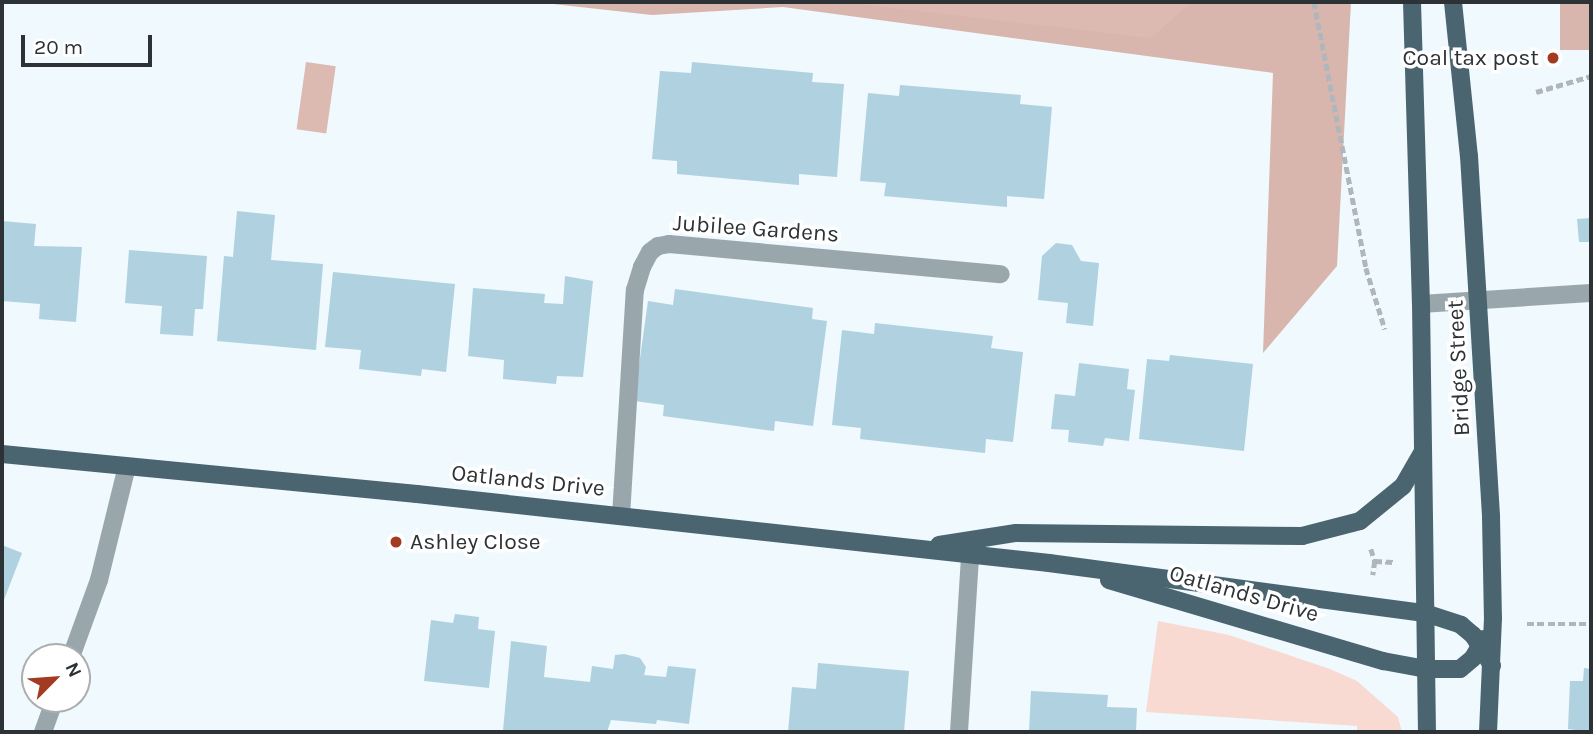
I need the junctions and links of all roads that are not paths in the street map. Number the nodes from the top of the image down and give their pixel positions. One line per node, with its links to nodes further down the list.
1 (1412, 2): 6 (main road, Bridge Street)
2 (1453, 2): 5 (main road, Bridge Street)
3 (1001, 274): 10 (street, Jubilee Gardens)
4 (1591, 293): 5 (street)
5 (1480, 301): 6 (street); 15 (main road, Bridge Street)
6 (1421, 304): 7 (main road, Bridge Street)
7 (1424, 450): 11 (main road); 14 (main road, Bridge Street)
8 (2, 454): 9 (main road, Oatlands Drive)
9 (127, 466): 10 (main road, Oatlands Drive); 16 (street)
10 (621, 516): 11 (main road, Oatlands Drive)
11 (915, 549): 12 (main road, Oatlands Drive)
12 (970, 555): 13 (main road, Oatlands Drive); 22 (street)
13 (1049, 563): 14 (main road, Oatlands Drive); 19 (main road, Oatlands Drive)
14 (1425, 613): 17 (main road, Oatlands Drive); 19 (main road, Bridge Street)
15 (1493, 618): 17 (main road); 18 (main road, Bridge Street)
16 (76, 643)
17 (1482, 645): 18 (main road); 19 (main road, Oatlands Drive)
18 (1492, 665): 24 (main road, Bridge Street)
19 (1426, 669): 23 (main road, Bridge Street)
20 (50, 713): 21 (street)
21 (43, 732)
22 (959, 732)
23 (1427, 732)
24 (1488, 732)

